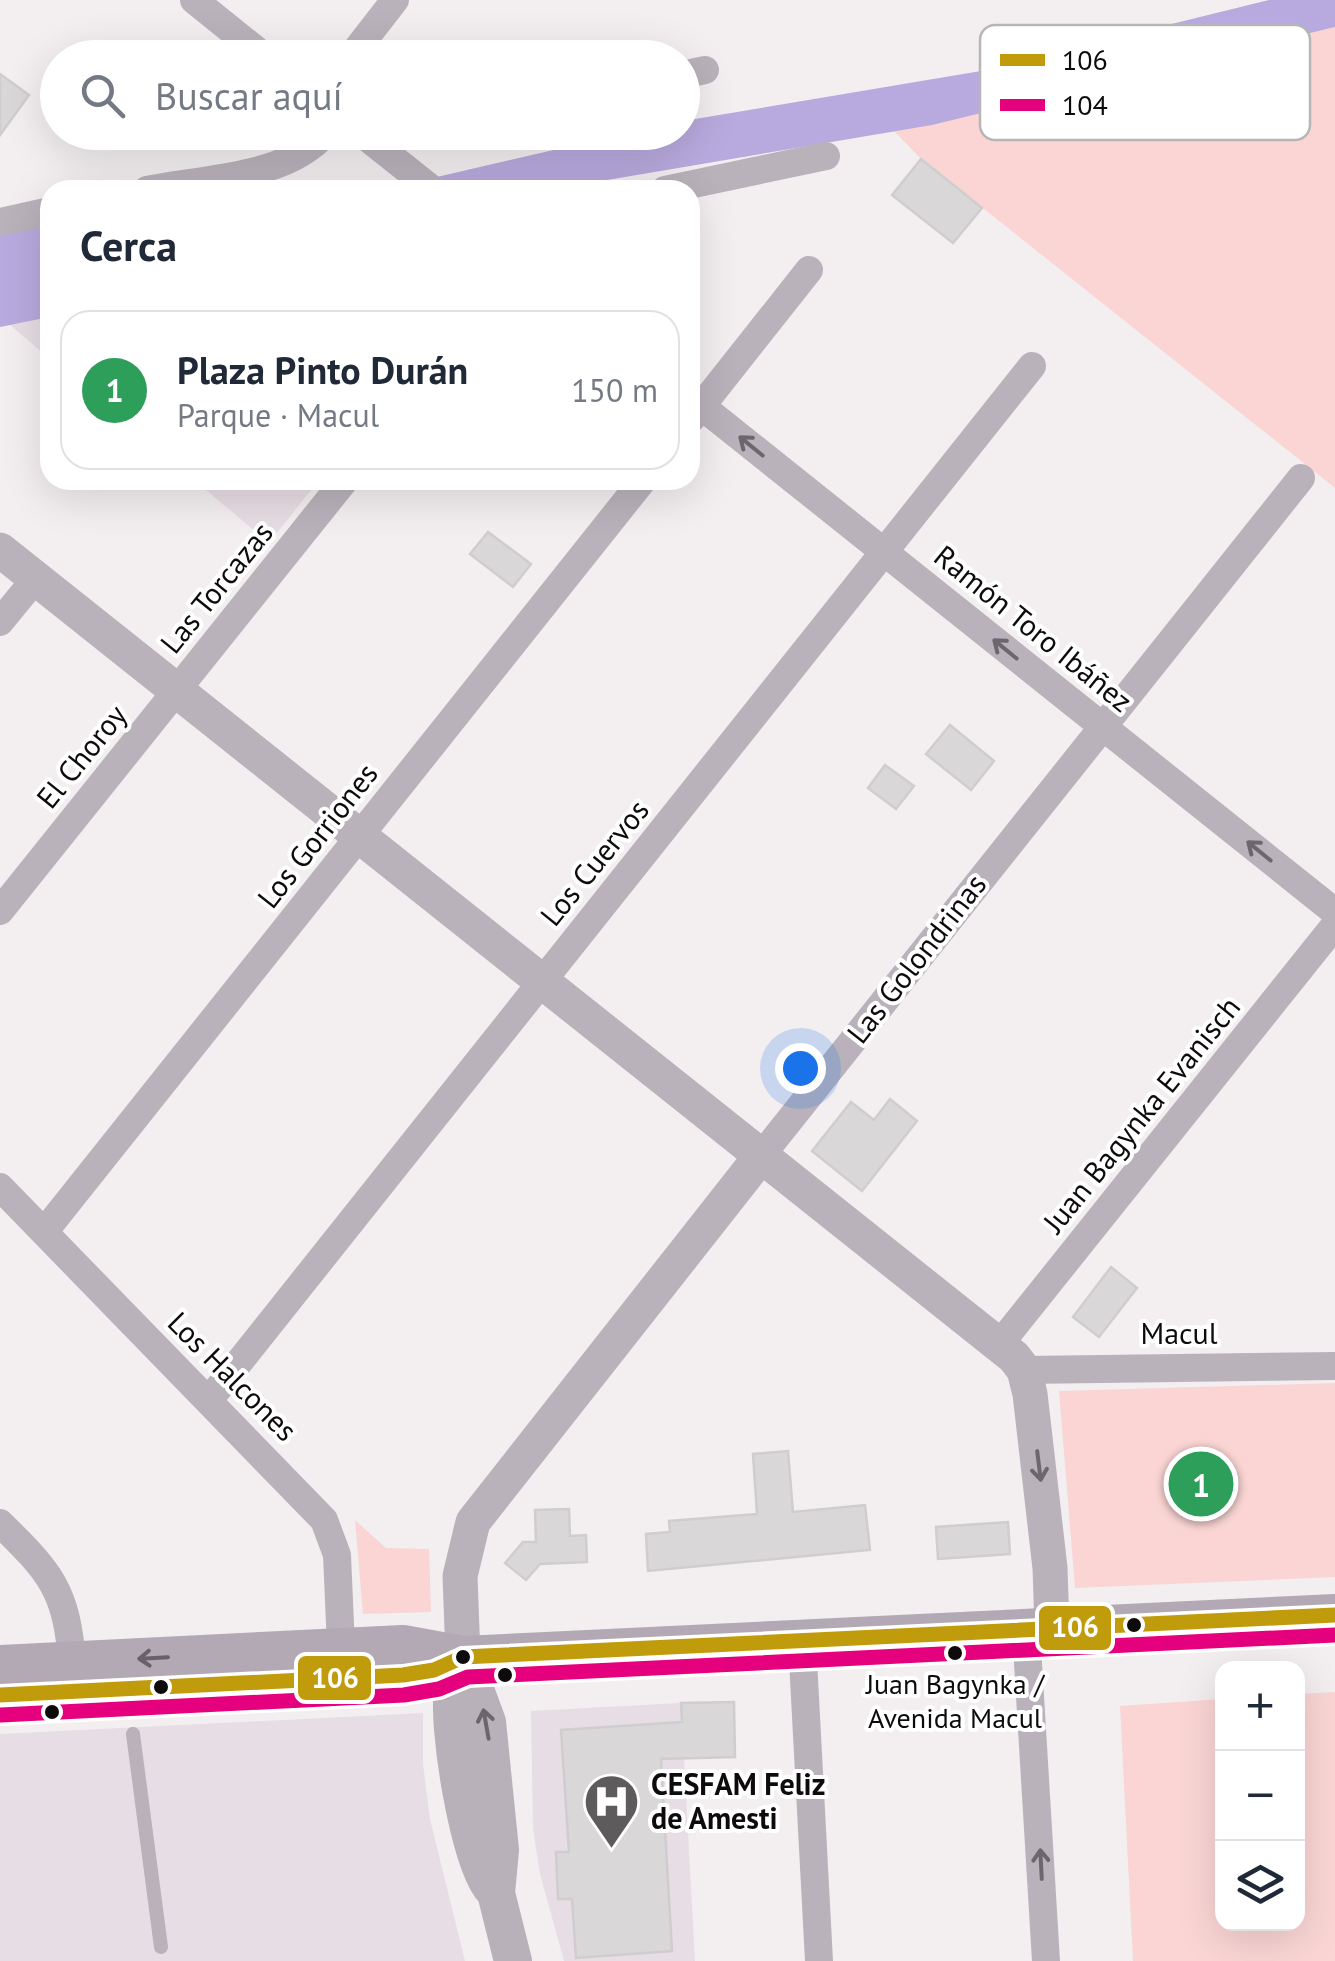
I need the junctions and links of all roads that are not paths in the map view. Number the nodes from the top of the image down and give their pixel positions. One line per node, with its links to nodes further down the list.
1 (194, 0): 3 (street)
2 (395, 0): 4 (street)
3 (244, 40)
4 (364, 40)
5 (307, 150): 8 (street)
6 (382, 150): 9 (street)
7 (826, 156): 10 (street)
8 (197, 180)
9 (420, 180)
10 (700, 183)
11 (40, 214): 12 (street)
12 (0, 222)
13 (809, 270): 15 (street)
14 (1032, 366): 21 (street, Los Cuervos)
15 (700, 401)
16 (700, 413): 21 (street, Ramón Toro Ibáñez, one-way to 16)
17 (1300, 478): 25 (street, Las Golondrinas)
18 (337, 490): 24 (street, Las Torcazas)
19 (635, 490): 26 (street, Los Gorriones)
20 (0, 550): 22 (street)
21 (884, 552): 25 (street, Ramón Toro Ibáñez, one-way to 21); 30 (street, Los Cuervos)
22 (36, 578): 23 (street); 24 (street)
23 (0, 622)
24 (176, 690): 26 (street); 27 (street, El Choroy)
25 (1102, 726): 28 (street, Ramón Toro Ibáñez, one-way to 25); 31 (street, Las Golondrinas)
26 (360, 836): 30 (street); 33 (street, Los Gorriones)
27 (0, 911)
28 (1335, 912)
29 (1335, 925): 34 (street, Juan Bagynka Evanisch)
30 (542, 982): 31 (street); 36 (street, Los Cuervos)
31 (762, 1156): 34 (street); 42 (street, Las Golondrinas)
32 (0, 1187): 33 (street, Los Halcones)
33 (44, 1232): 36 (street, Los Halcones)
34 (1012, 1357): 35 (street, Macul); 39 (street, one-way to 39)
35 (1335, 1366)
36 (209, 1400): 41 (street, Los Halcones)
37 (0, 1522): 43 (street)
38 (1335, 1615): 39 (main road)
39 (1039, 1629): 40 (main road); 50 (street, one-way to 39)
40 (802, 1640): 42 (main road); 49 (street)
41 (341, 1648): 42 (main road); 43 (main road, one-way to 43)
42 (462, 1658): 45 (main road); 48 (main road)
43 (72, 1662): 44 (main road)
44 (0, 1666)
45 (0, 1695)
46 (133, 1734): 47 (lane)
47 (161, 1946)
48 (513, 1961)
49 (820, 1961)
50 (1046, 1961)

